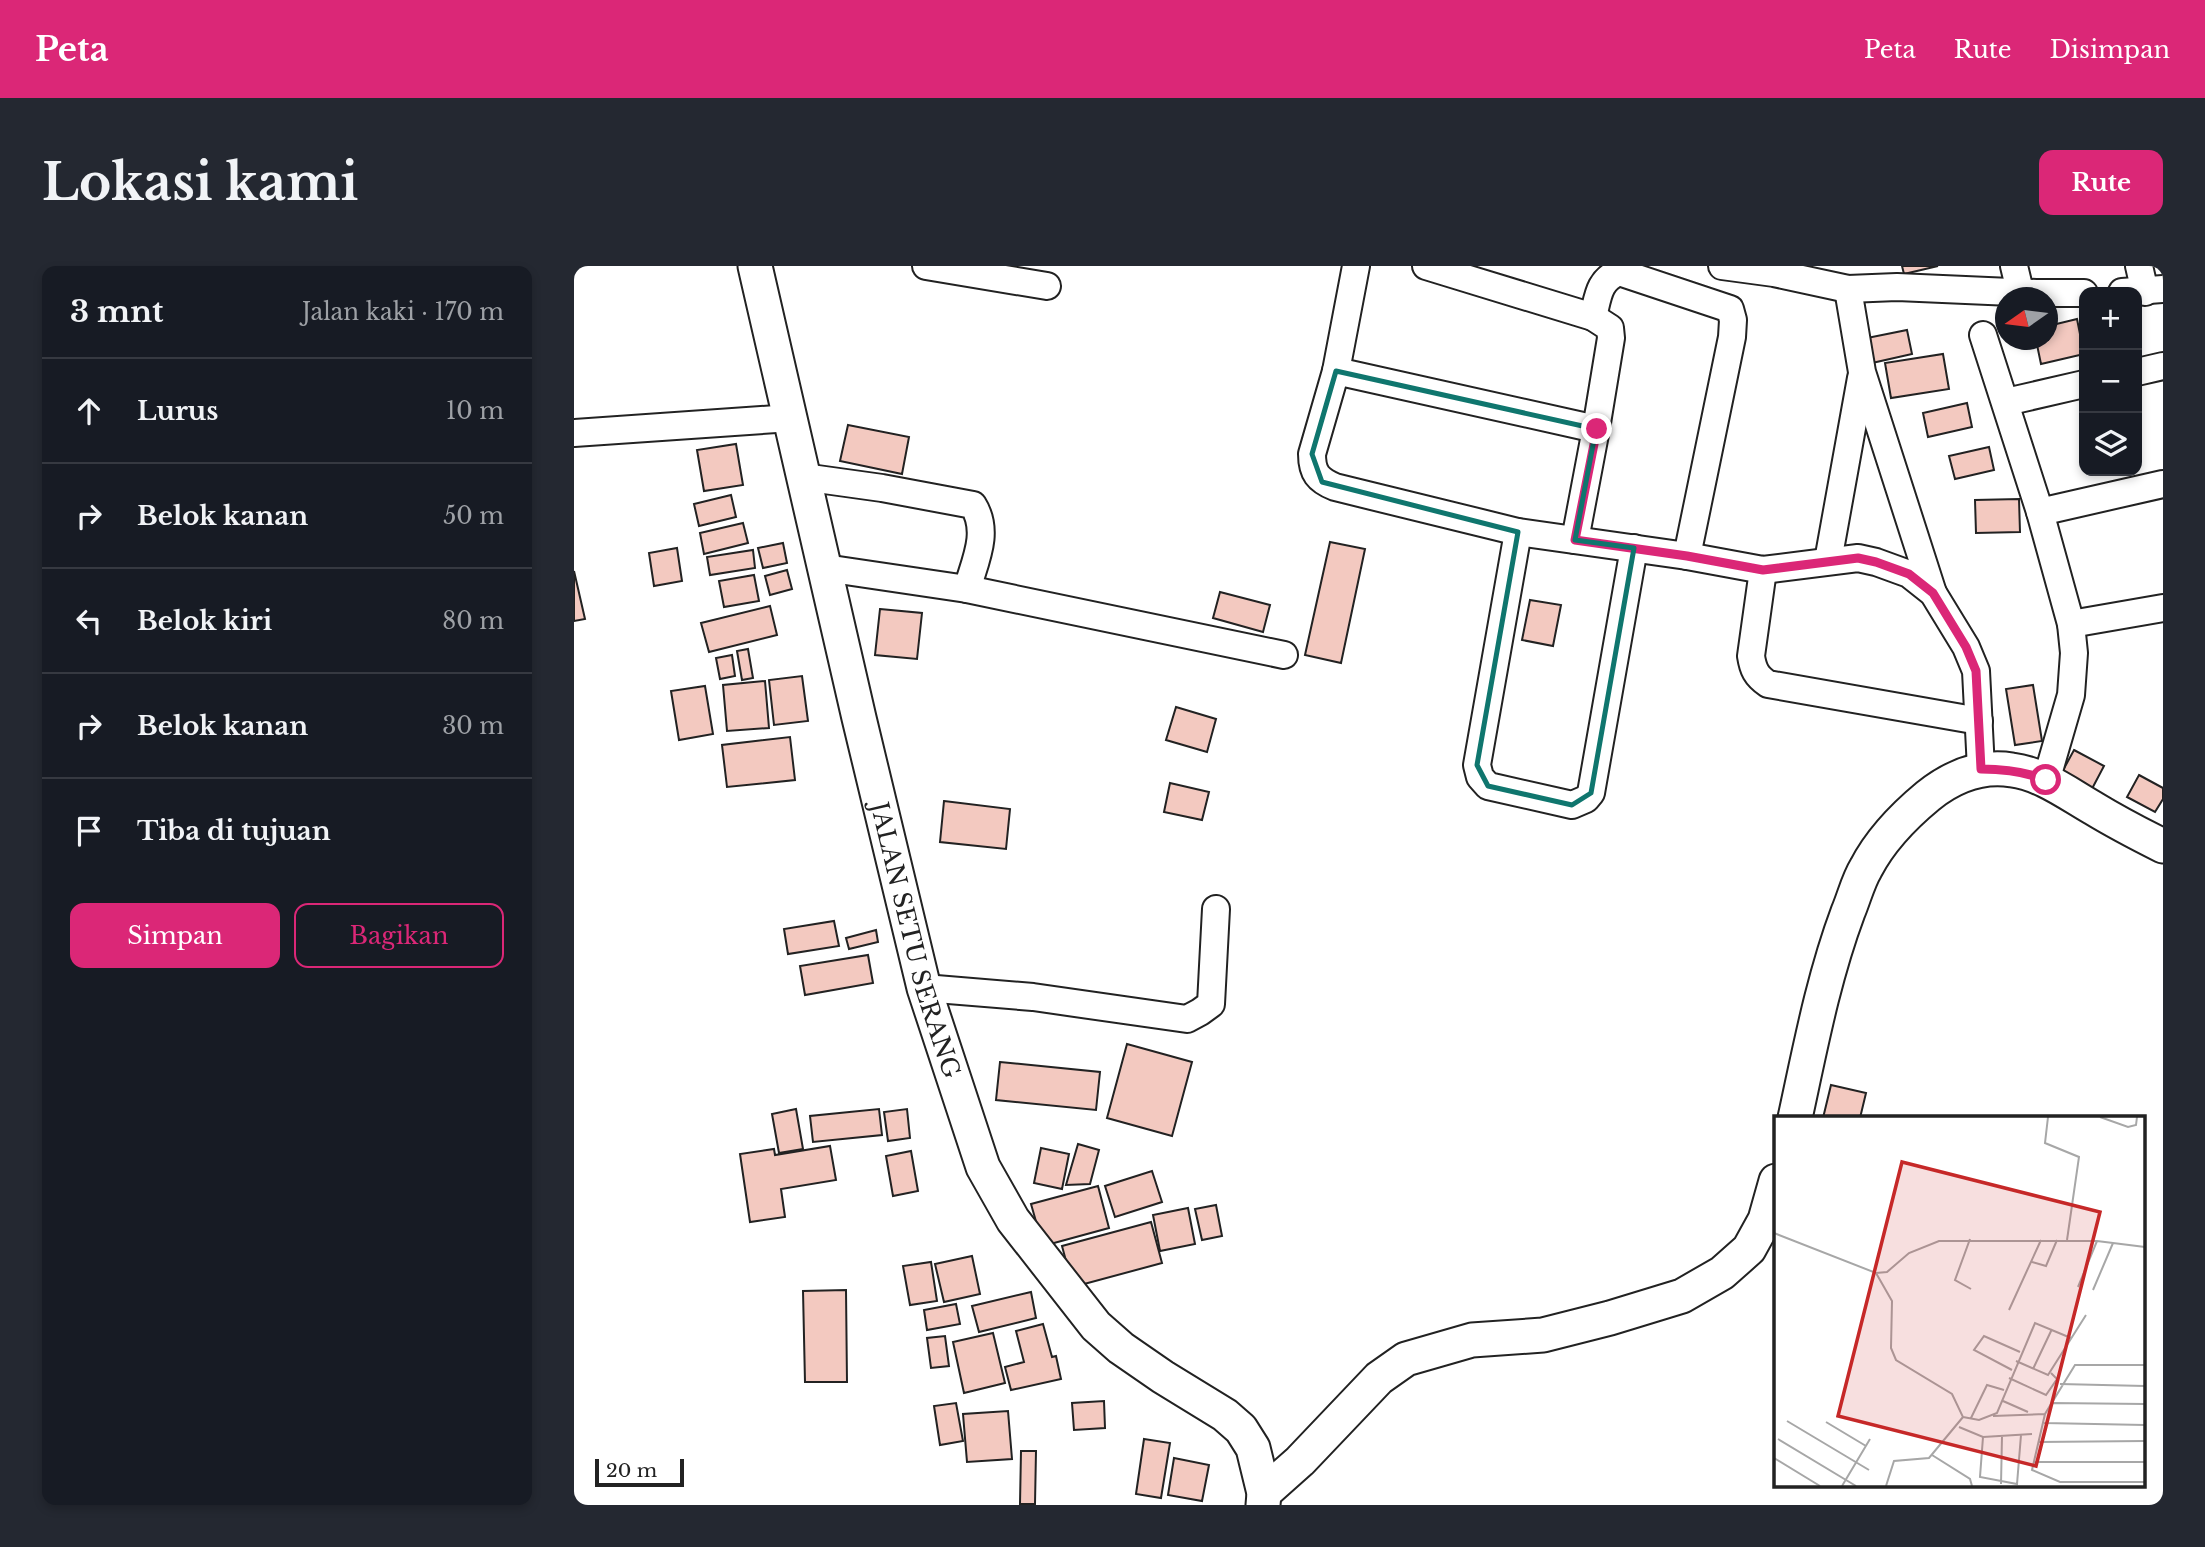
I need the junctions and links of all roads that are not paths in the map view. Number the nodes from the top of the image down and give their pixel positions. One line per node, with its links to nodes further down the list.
1 (755, 266): 25 (street, JALAN SETU SERANG)
2 (926, 266): 10 (street)
3 (1356, 266): 20 (street)
4 (1426, 266): 17 (street)
5 (1722, 266): 8 (street)
6 (2014, 266): 11 (street)
7 (2139, 266): 14 (street)
8 (1773, 270): 13 (street)
9 (1895, 276): 12 (street); 13 (street)
10 (1047, 286)
11 (2019, 287)
12 (1995, 288)
13 (1848, 289): 22 (street)
14 (2143, 291)
15 (2058, 292): 16 (street)
16 (2079, 293)
17 (1593, 317): 26 (street); 34 (street)
18 (1983, 335): 24 (street)
19 (2163, 366): 21 (street)
20 (1336, 371): 26 (street); 31 (street)
21 (2142, 371)
22 (1862, 372): 35 (street); 39 (street)
23 (2079, 385): 24 (street)
24 (2006, 402): 30 (street)
25 (791, 418): 27 (street); 28 (street, JALAN SETU SERANG)
26 (1597, 429): 32 (street)
27 (574, 433)
28 (803, 477): 36 (street, JALAN SETU SERANG); 38 (street)
29 (2163, 484): 30 (street)
30 (2040, 512): 41 (street)
31 (1518, 532): 32 (street); 33 (street)
32 (1575, 540): 33 (street)
33 (1634, 548): 34 (street)
34 (1687, 556): 37 (street)
35 (1828, 561): 37 (street); 39 (street)
36 (825, 568): 38 (street); 48 (street, JALAN SETU SERANG)
37 (1763, 570): 43 (street)
38 (967, 589): 42 (street)
39 (1933, 593): 43 (street)
40 (2163, 608): 41 (street)
41 (2071, 624): 45 (street)
42 (1284, 655)
43 (1979, 720): 44 (street)
44 (1981, 769): 45 (street); 49 (street)
45 (2046, 780): 46 (street)
46 (2163, 846)
47 (1216, 909): 48 (street)
48 (924, 988): 51 (street, JALAN SETU SERANG)
49 (1795, 1116)
50 (1774, 1188): 51 (street)
51 (1264, 1499)

